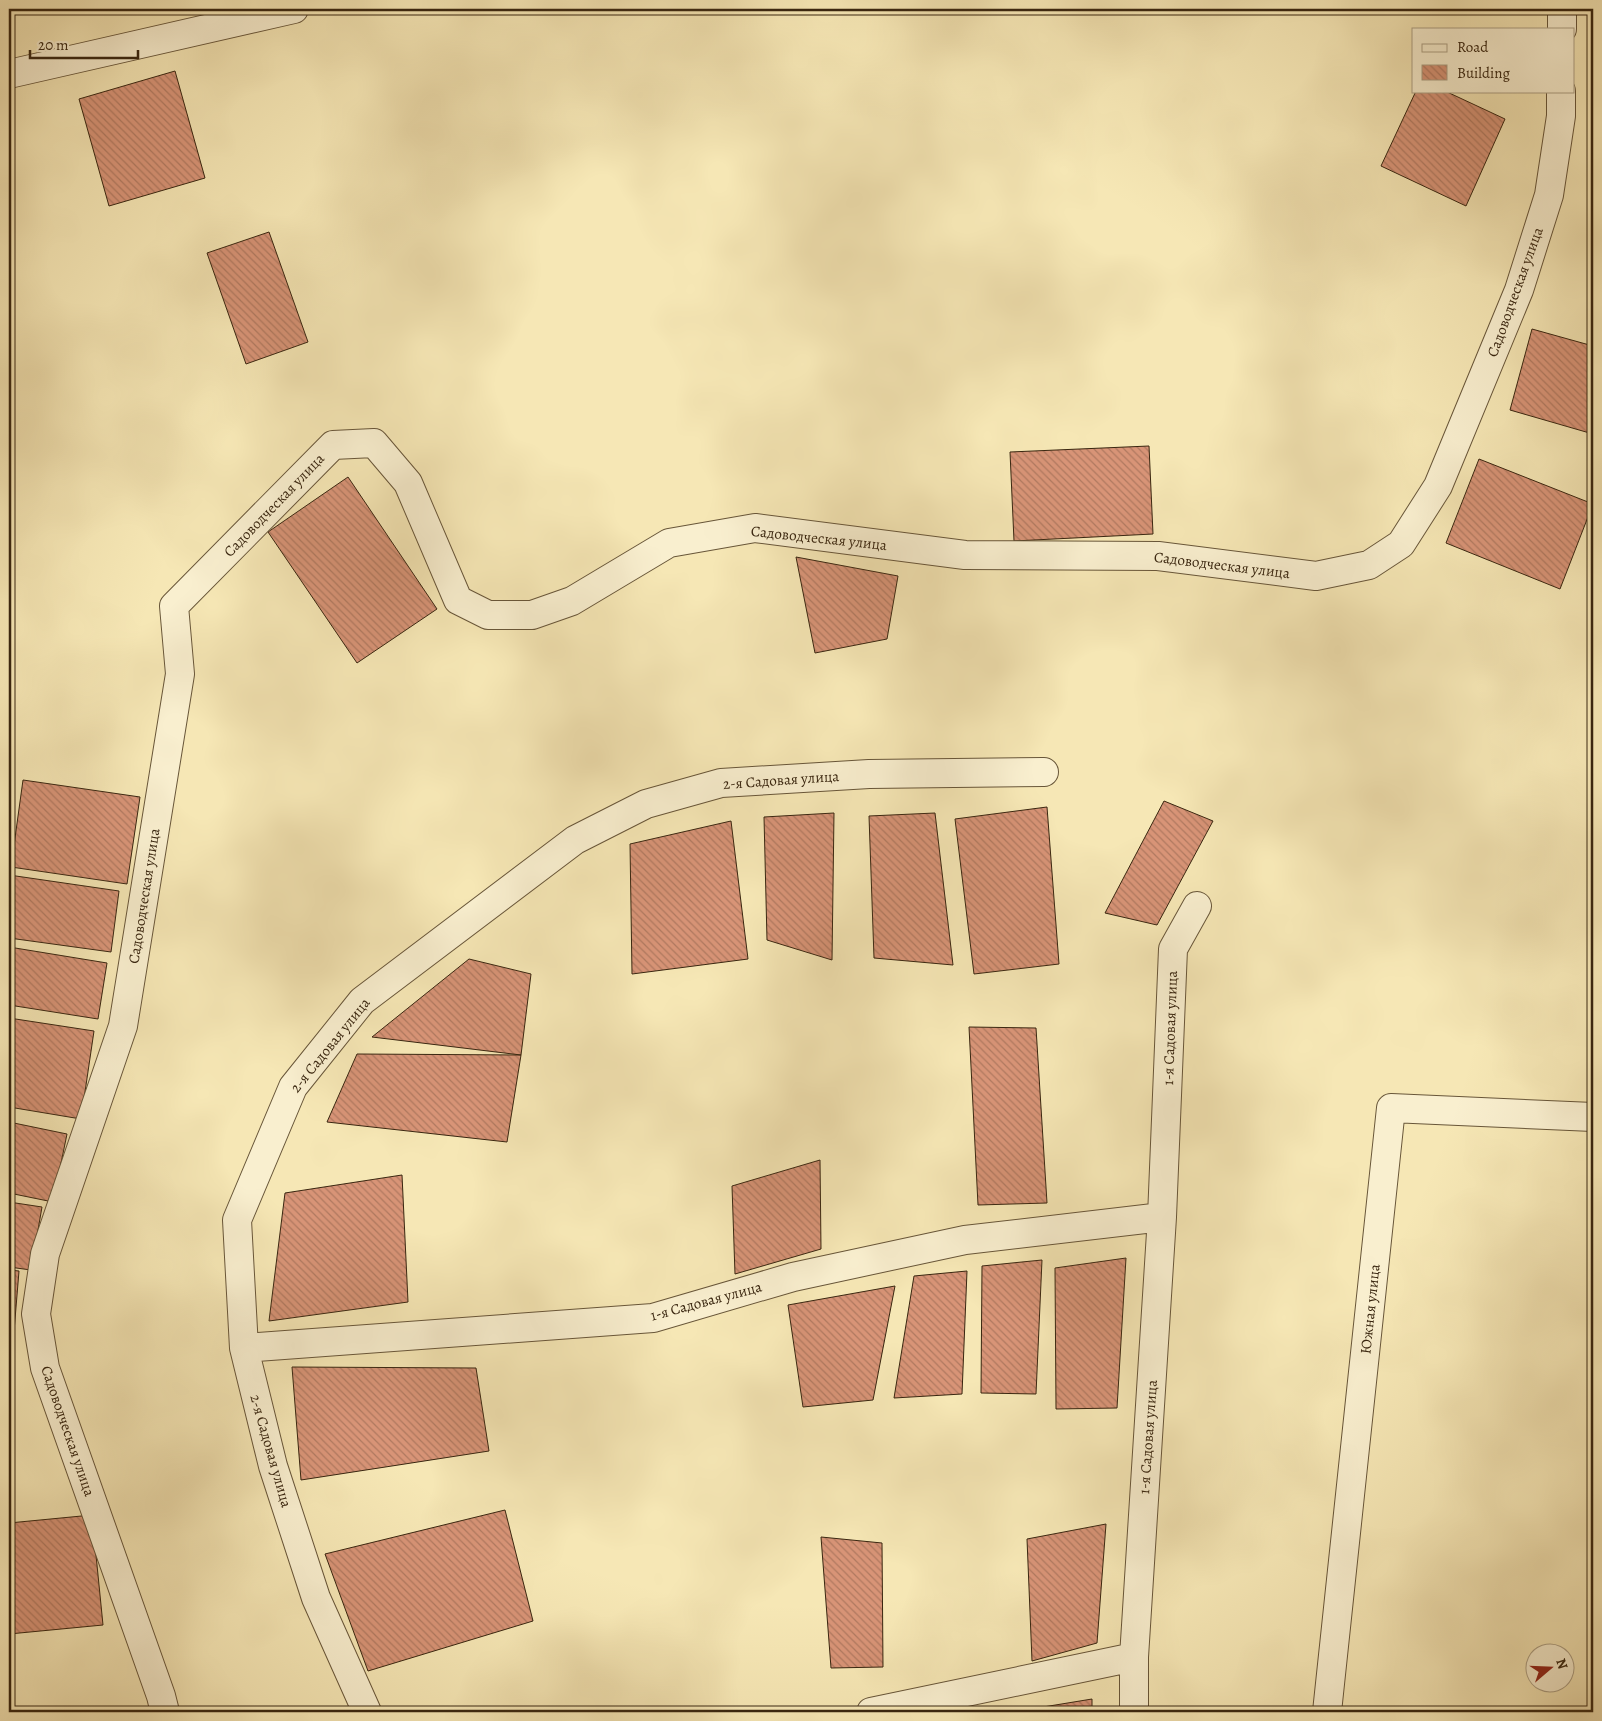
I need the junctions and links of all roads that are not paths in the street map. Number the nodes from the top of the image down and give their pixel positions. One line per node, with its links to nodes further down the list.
1 (294, 9): 4 (street)
2 (1562, 9): 3 (street)
3 (1562, 28)
4 (9, 74)
5 (1561, 92): 12 (street, Садоводческая улица)
6 (1044, 772): 10 (street, 2-я Садовая улица)
7 (1197, 906): 9 (street, 1-я Садовая улица)
8 (1593, 1116): 16 (street, Южная улица)
9 (1162, 1217): 10 (street, 1-я Садовая улица); 11 (street, 1-я Садовая улица)
10 (244, 1348): 13 (street, 2-я Садовая улица)
11 (1134, 1657): 14 (street); 15 (street, 1-я Садовая улица)
12 (165, 1712)
13 (366, 1712)
14 (871, 1712)
15 (1134, 1712)
16 (1327, 1712)

